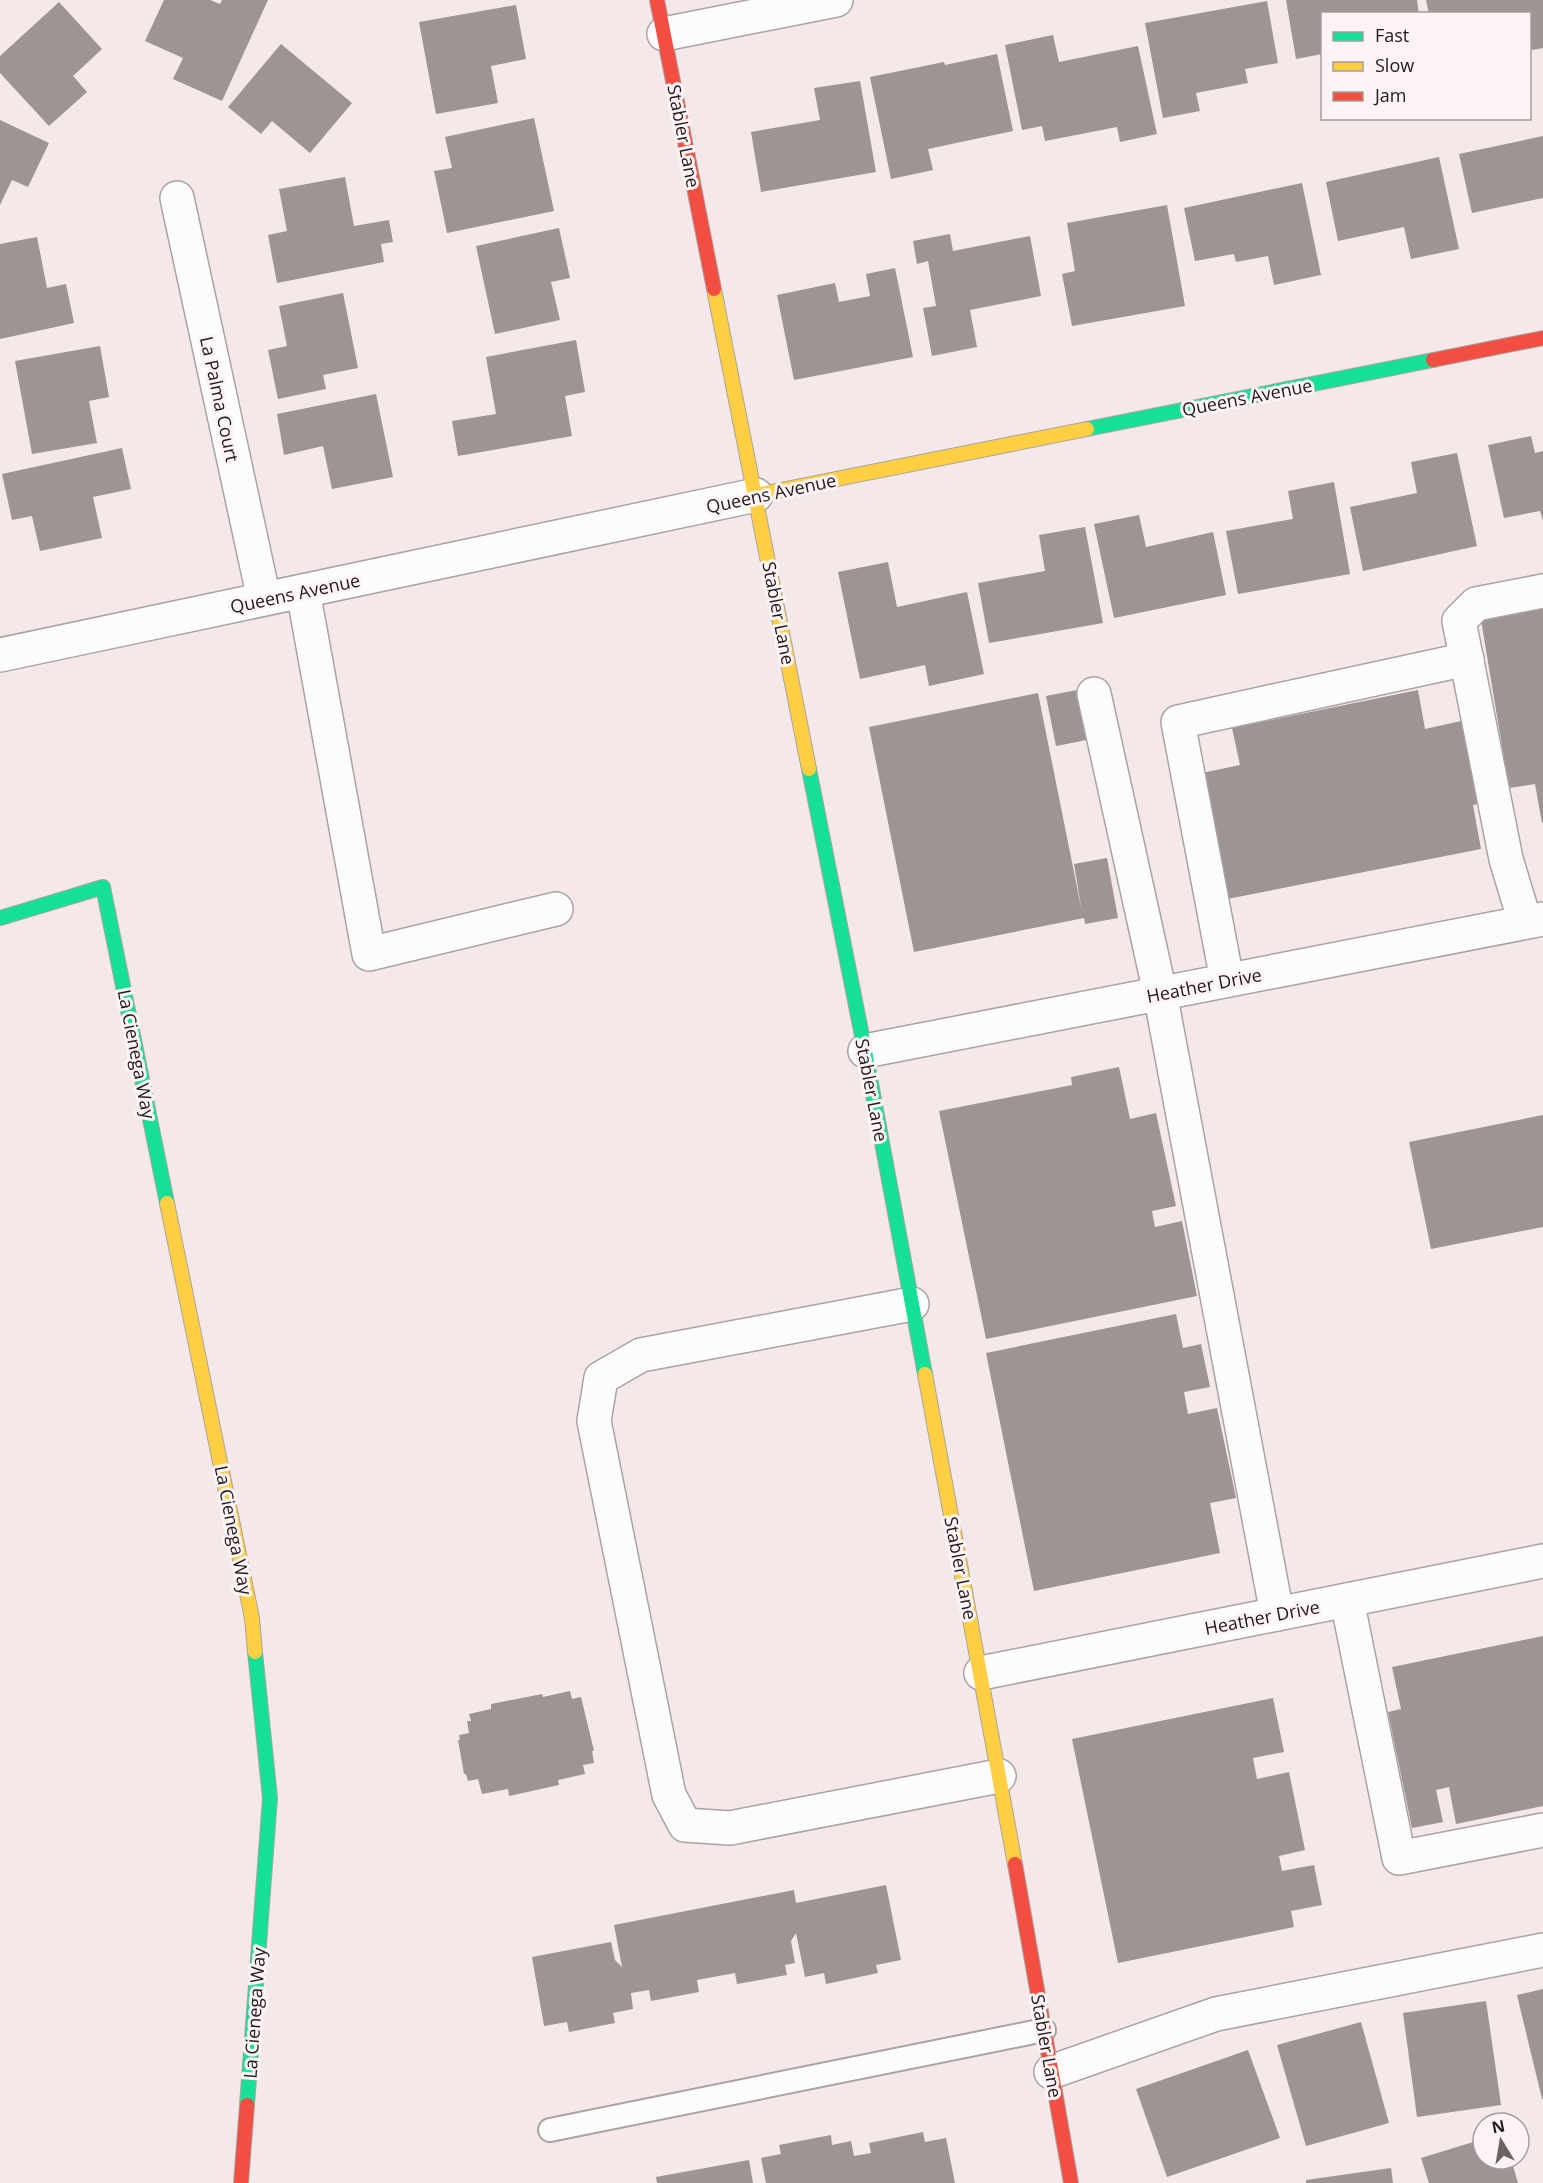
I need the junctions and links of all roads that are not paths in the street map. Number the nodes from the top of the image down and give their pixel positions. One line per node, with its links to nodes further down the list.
1 (657, 0): 3 (street, Stabler Lane)
2 (836, 0): 3 (street)
3 (664, 34): 6 (street, Stabler Lane)
4 (177, 198): 9 (street, La Palma Court)
5 (1543, 338): 6 (street, Queens Avenue)
6 (756, 495): 7 (street, Queens Avenue); 18 (street, Stabler Lane)
7 (303, 591): 9 (street, Queens Avenue); 13 (street)
8 (1543, 591): 11 (street)
9 (264, 599): 10 (street, Queens Avenue)
10 (0, 656)
11 (1467, 659): 15 (street); 16 (street)
12 (1094, 694): 17 (street)
13 (556, 909)
14 (0, 918): 30 (street, La Cienega Way)
15 (1534, 920): 16 (street, Heather Drive)
16 (1227, 980): 17 (street, Heather Drive)
17 (1160, 993): 18 (street, Heather Drive); 22 (street)
18 (865, 1051): 19 (street, Stabler Lane)
19 (912, 1304): 23 (street, Stabler Lane); 24 (street)
20 (1543, 1561): 21 (street, Heather Drive)
21 (1347, 1600): 22 (street, Heather Drive); 25 (street)
22 (1277, 1614): 23 (street, Heather Drive)
23 (981, 1673): 24 (street, Stabler Lane)
24 (999, 1776): 27 (street, Stabler Lane)
25 (1543, 1830)
26 (1543, 1950): 28 (street)
27 (1044, 2030): 28 (street, Stabler Lane); 29 (lane)
28 (1051, 2072): 31 (street, Stabler Lane)
29 (550, 2130)
30 (241, 2183)
31 (1071, 2183)

